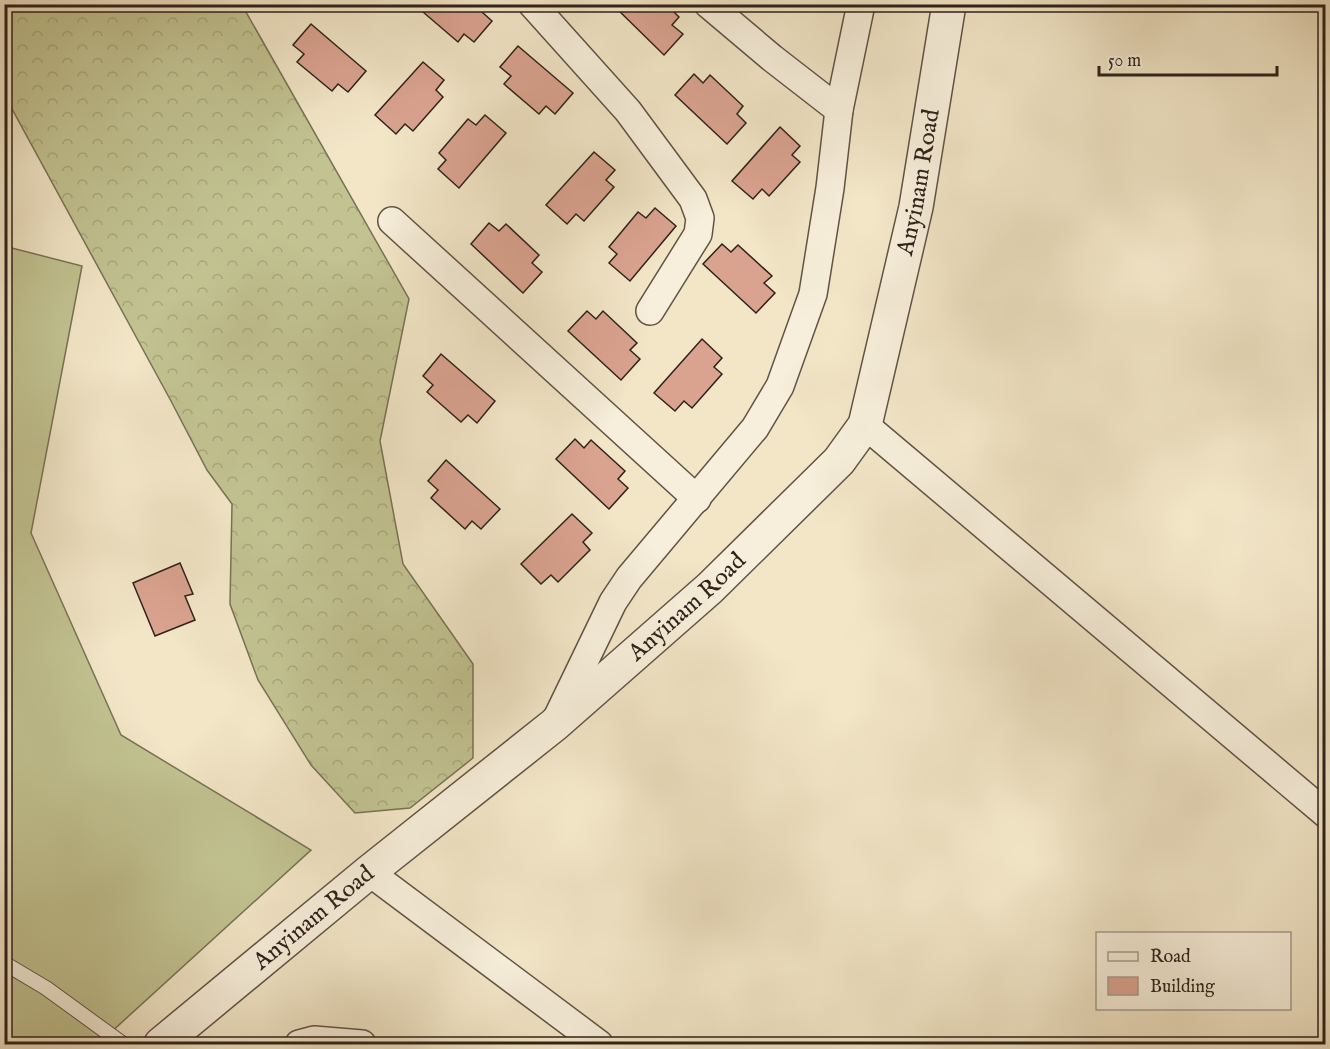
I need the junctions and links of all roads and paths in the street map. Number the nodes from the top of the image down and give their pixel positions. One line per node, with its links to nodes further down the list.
1 (532, 4): 7 (street)
2 (861, 4): 5 (street)
3 (949, 4): 8 (street, Anyinam Road)
4 (718, 8): 5 (street)
5 (839, 110): 9 (street)
6 (392, 221): 9 (street)
7 (650, 311)
8 (865, 425): 10 (street, Anyinam Road); 11 (street)
9 (697, 499): 10 (street)
10 (554, 725): 12 (street, Anyinam Road)
11 (1326, 814)
12 (369, 872): 15 (street, Anyinam Road); 18 (street)
13 (4, 963): 14 (lane)
14 (123, 1044)
15 (161, 1044)
16 (299, 1044): 17 (street)
17 (362, 1044)
18 (599, 1044)

